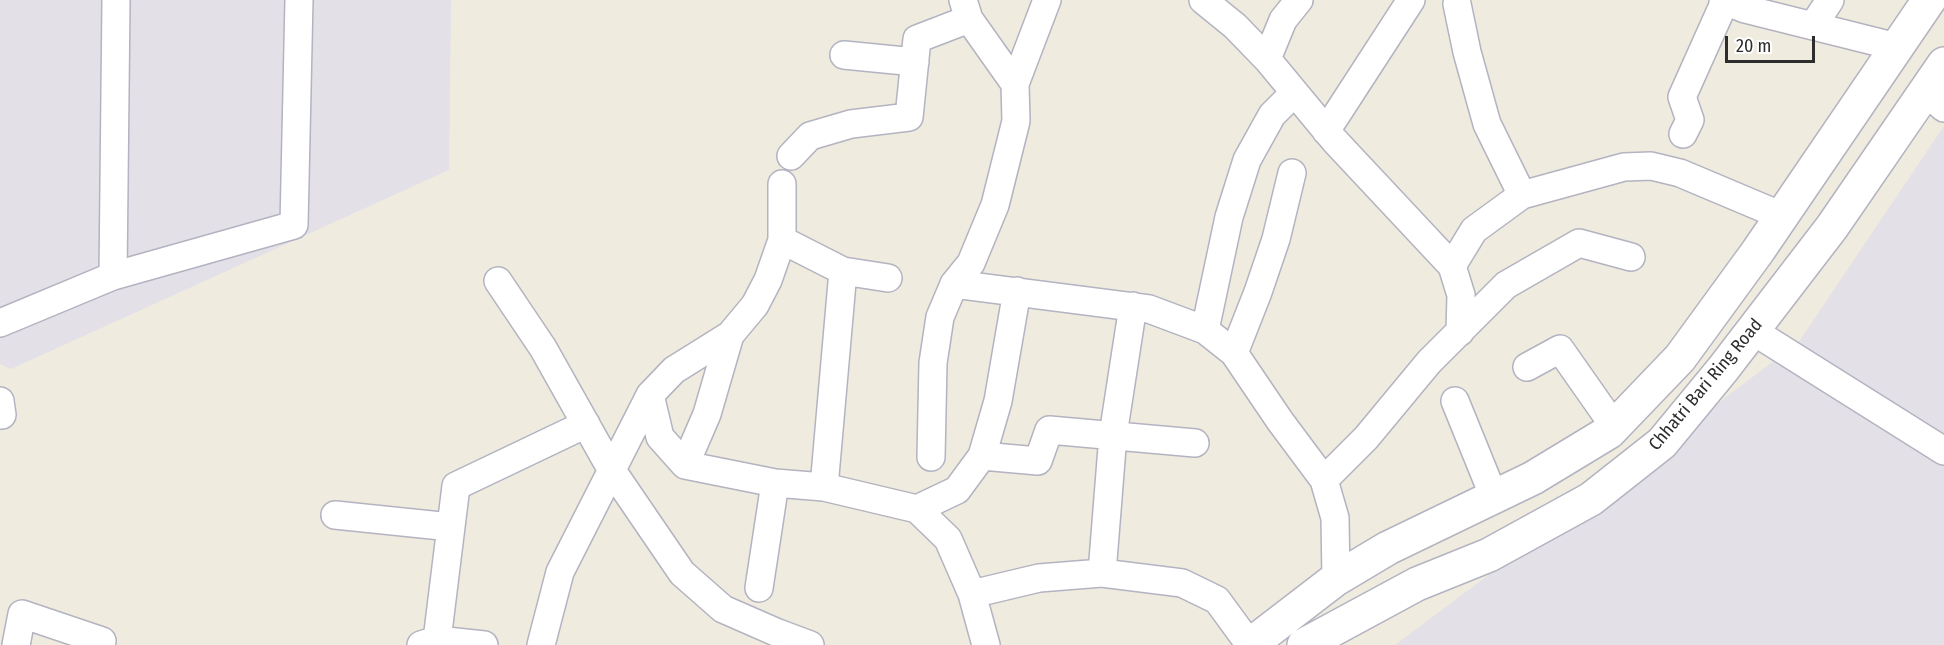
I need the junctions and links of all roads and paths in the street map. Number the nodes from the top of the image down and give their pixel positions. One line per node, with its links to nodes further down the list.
1 (116, 0): 32 (street)
2 (299, 0): 32 (street)
3 (1047, 0): 18 (street)
4 (1203, 0): 15 (street)
5 (1411, 0): 21 (street)
6 (1724, 0): 12 (street); 22 (street)
7 (1830, 0): 12 (street)
8 (1929, 0): 13 (main road)
9 (1457, 4): 26 (street)
10 (1287, 6): 15 (street)
11 (966, 10): 16 (street); 18 (street)
12 (1813, 26): 13 (street)
13 (1897, 47): 27 (main road)
14 (844, 55): 16 (street)
15 (1267, 60): 19 (street)
16 (915, 62): 23 (street)
17 (1944, 64): 20 (main road, Chhatri Bari Ring Road)
18 (1015, 84): 35 (street)
19 (1294, 93): 21 (street); 39 (street)
20 (1935, 100): 40 (main road, Chhatri Bari Ring Road)
21 (1326, 131): 30 (street)
22 (1683, 134)
23 (791, 156)
24 (1292, 173): 43 (street)
25 (782, 184): 28 (street)
26 (1522, 195): 27 (street); 30 (street)
27 (1782, 216): 48 (main road)
28 (782, 240): 31 (street); 42 (street)
29 (1632, 257): 41 (street)
30 (1452, 266): 41 (street)
31 (843, 271): 33 (street); 58 (street)
32 (113, 276): 38 (street)
33 (888, 278)
34 (498, 280): 47 (street)
35 (954, 284): 36 (street); 53 (street)
36 (1017, 291): 37 (street); 52 (street)
37 (1133, 306): 39 (street); 49 (street)
38 (0, 323)
39 (1205, 330): 43 (street)
40 (1753, 331): 51 (street); 67 (main road, Chhatri Bari Ring Road)
41 (1460, 332): 56 (street)
42 (730, 335): 45 (street); 54 (street)
43 (1234, 353): 56 (street)
44 (1527, 367): 48 (street)
45 (650, 395): 54 (street); 55 (street)
46 (1455, 401): 59 (street)
47 (586, 424): 55 (street); 62 (street)
48 (1614, 426): 59 (main road)
49 (1113, 435): 50 (street); 52 (street); 63 (street)
50 (1195, 443)
51 (1944, 451)
52 (982, 456): 60 (street)
53 (931, 457)
54 (686, 465): 57 (street)
55 (611, 469): 68 (street); 73 (street)
56 (1324, 480): 64 (street)
57 (775, 483): 58 (street); 65 (street)
58 (824, 487): 60 (street)
59 (1494, 497): 64 (main road)
60 (917, 509): 66 (street)
61 (335, 515): 62 (street)
62 (451, 527): 70 (street)
63 (1102, 573): 66 (street); 76 (street)
64 (1336, 579): 76 (main road)
65 (759, 588)
66 (972, 594): 75 (street)
67 (1348, 621): 77 (main road, Chhatri Bari Ring Road); 78 (main road)
68 (774, 639): 74 (street)
69 (102, 641): 71 (street)
70 (429, 643): 72 (street)
71 (16, 645)
72 (484, 645)
73 (541, 645)
74 (810, 645)
75 (986, 645)
76 (1250, 645)
77 (1304, 645)
78 (1325, 645)

